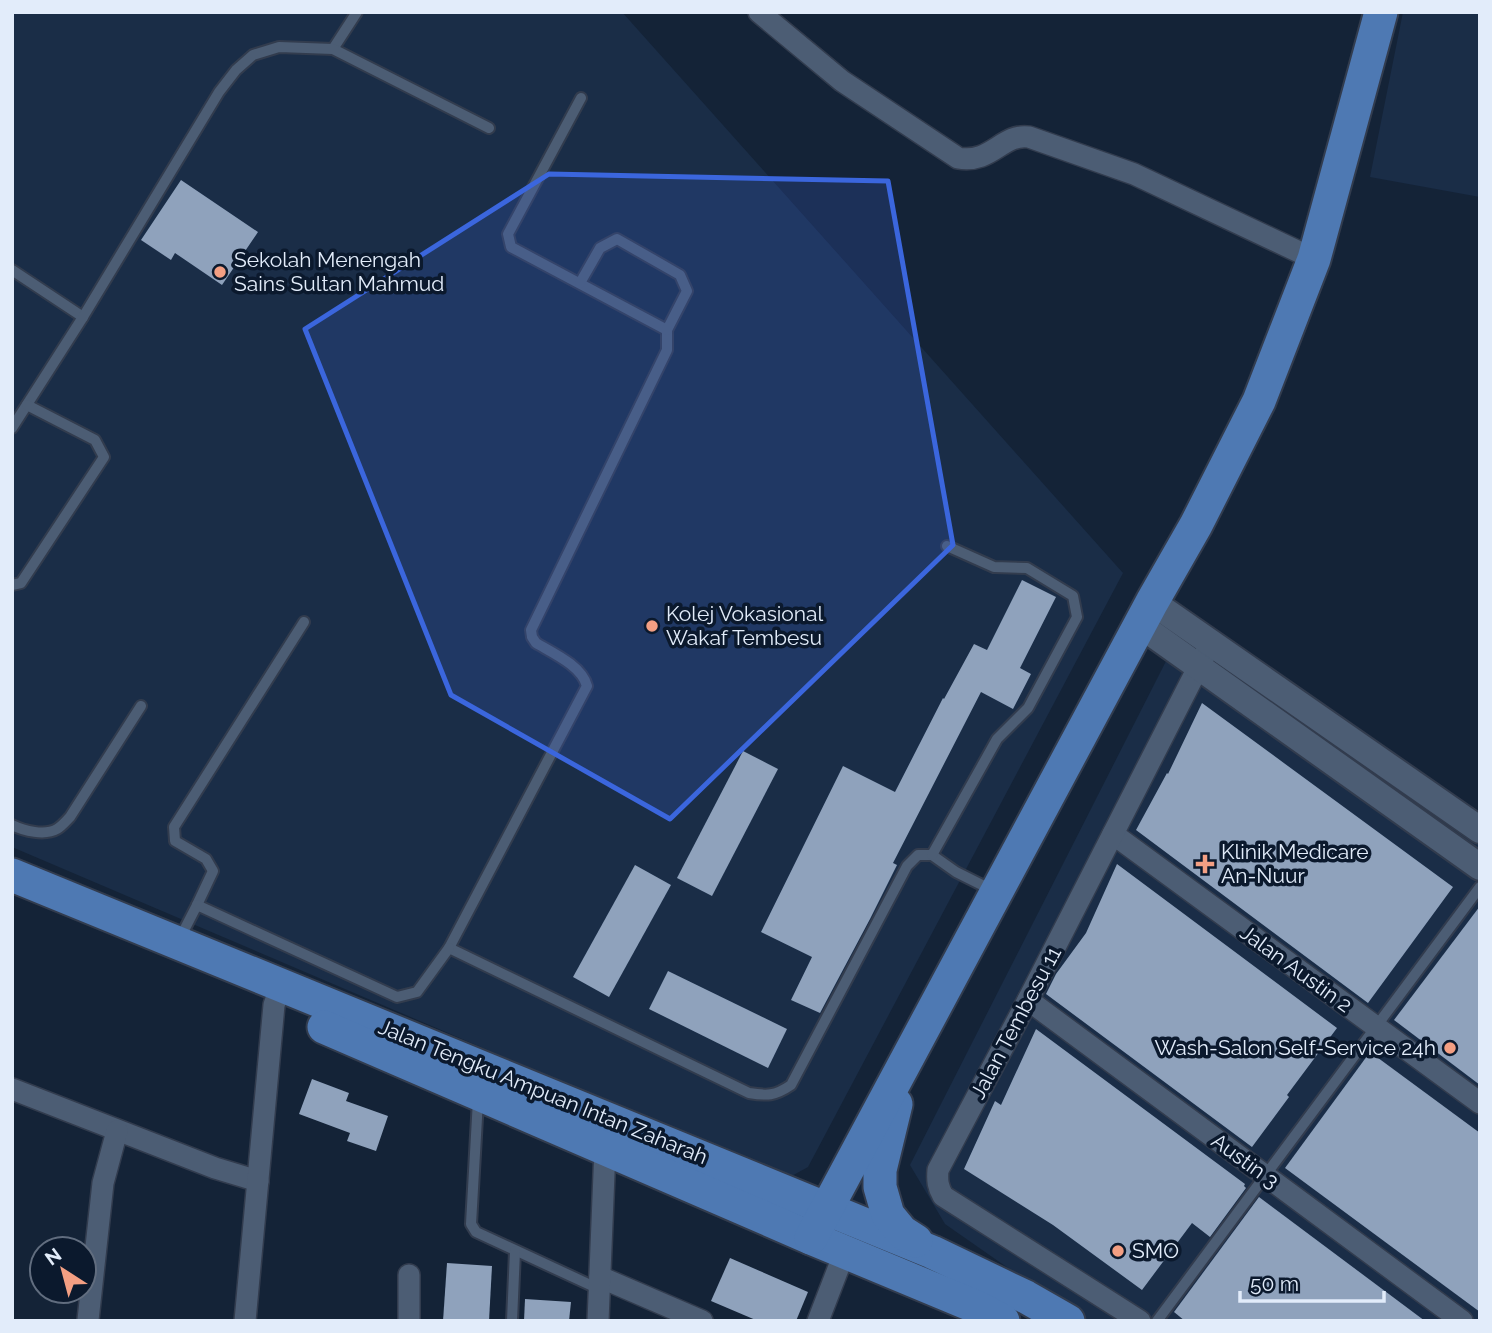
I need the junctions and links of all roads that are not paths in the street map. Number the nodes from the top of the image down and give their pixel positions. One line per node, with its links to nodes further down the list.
1 (357, 12): 4 (lane)
2 (759, 12): 7 (street)
3 (1381, 12): 7 (main road)
4 (333, 49): 6 (lane); 10 (lane)
5 (581, 98): 9 (lane)
6 (489, 128)
7 (1314, 259): 16 (main road)
8 (12, 270): 10 (lane)
9 (580, 283): 11 (lane); 11 (lane)
10 (83, 317): 12 (lane)
11 (667, 330): 32 (lane)
12 (27, 405): 13 (lane); 15 (lane)
13 (12, 428)
14 (947, 546): 24 (lane)
15 (12, 585)
16 (1146, 614): 18 (street); 19 (street); 29 (main road)
17 (304, 622): 30 (lane)
18 (1211, 643): 19 (street, Jalan Tembesu 11); 22 (street)
19 (1198, 667): 23 (street, Jalan Tembesu 11); 25 (street)
20 (141, 706): 21 (lane)
21 (12, 825)
22 (1480, 830)
23 (1113, 834): 34 (street, Jalan Tembesu 11); 35 (street, Jalan Austin 2)
24 (932, 855): 29 (lane); 32 (lane)
25 (1480, 867)
26 (12, 875): 31 (main road, Jalan Tengku Ampuan Intan Zaharah)
27 (1480, 887): 35 (lane)
28 (12, 891): 33 (main road, Jalan Tengku Ampuan Intan Zaharah)
29 (997, 892): 36 (main road)
30 (197, 905): 31 (lane); 32 (lane)
31 (177, 942): 33 (main road, Jalan Tengku Ampuan Intan Zaharah)
32 (449, 948)
33 (278, 995): 38 (main road, Jalan Tengku Ampuan Intan Zaharah); 44 (street); 45 (main road, Jalan Tengku Ampuan Intan Zaharah)
34 (1028, 1000): 43 (street, Austin 3); 61 (street, Jalan Tembesu 11)
35 (1376, 1027): 39 (street, Jalan Austin 2); 43 (lane)
36 (908, 1058): 42 (main road); 49 (main road)
37 (12, 1089): 40 (street)
38 (478, 1094): 41 (main road, Jalan Tengku Ampuan Intan Zaharah); 47 (lane)
39 (1480, 1103)
40 (117, 1131): 44 (street); 52 (street)
41 (605, 1149): 46 (main road, Jalan Tengku Ampuan Intan Zaharah); 51 (street)
42 (855, 1156): 45 (main road); 46 (main road)
43 (1265, 1175): 62 (lane); 63 (street, Austin 3)
44 (258, 1181): 53 (street)
45 (766, 1184): 46 (main road, Jalan Tengku Ampuan Intan Zaharah)
46 (818, 1224): 48 (main road, Jalan Tengku Ampuan Intan Zaharah); 49 (main road, Jalan Tengku Ampuan Intan Zaharah)
47 (515, 1251): 51 (lane); 55 (lane)
48 (845, 1251): 58 (street); 59 (main road, Jalan Tengku Ampuan Intan Zaharah)
49 (932, 1252): 60 (main road, Jalan Tengku Ampuan Intan Zaharah)
50 (409, 1275): 54 (street)
51 (600, 1283): 56 (street); 57 (street)
52 (88, 1320)
53 (245, 1321)
54 (409, 1321)
55 (512, 1321)
56 (598, 1321)
57 (702, 1321)
58 (818, 1321)
59 (1003, 1321)
60 (1068, 1321)
61 (1140, 1321)
62 (1157, 1321)
63 (1462, 1321)

